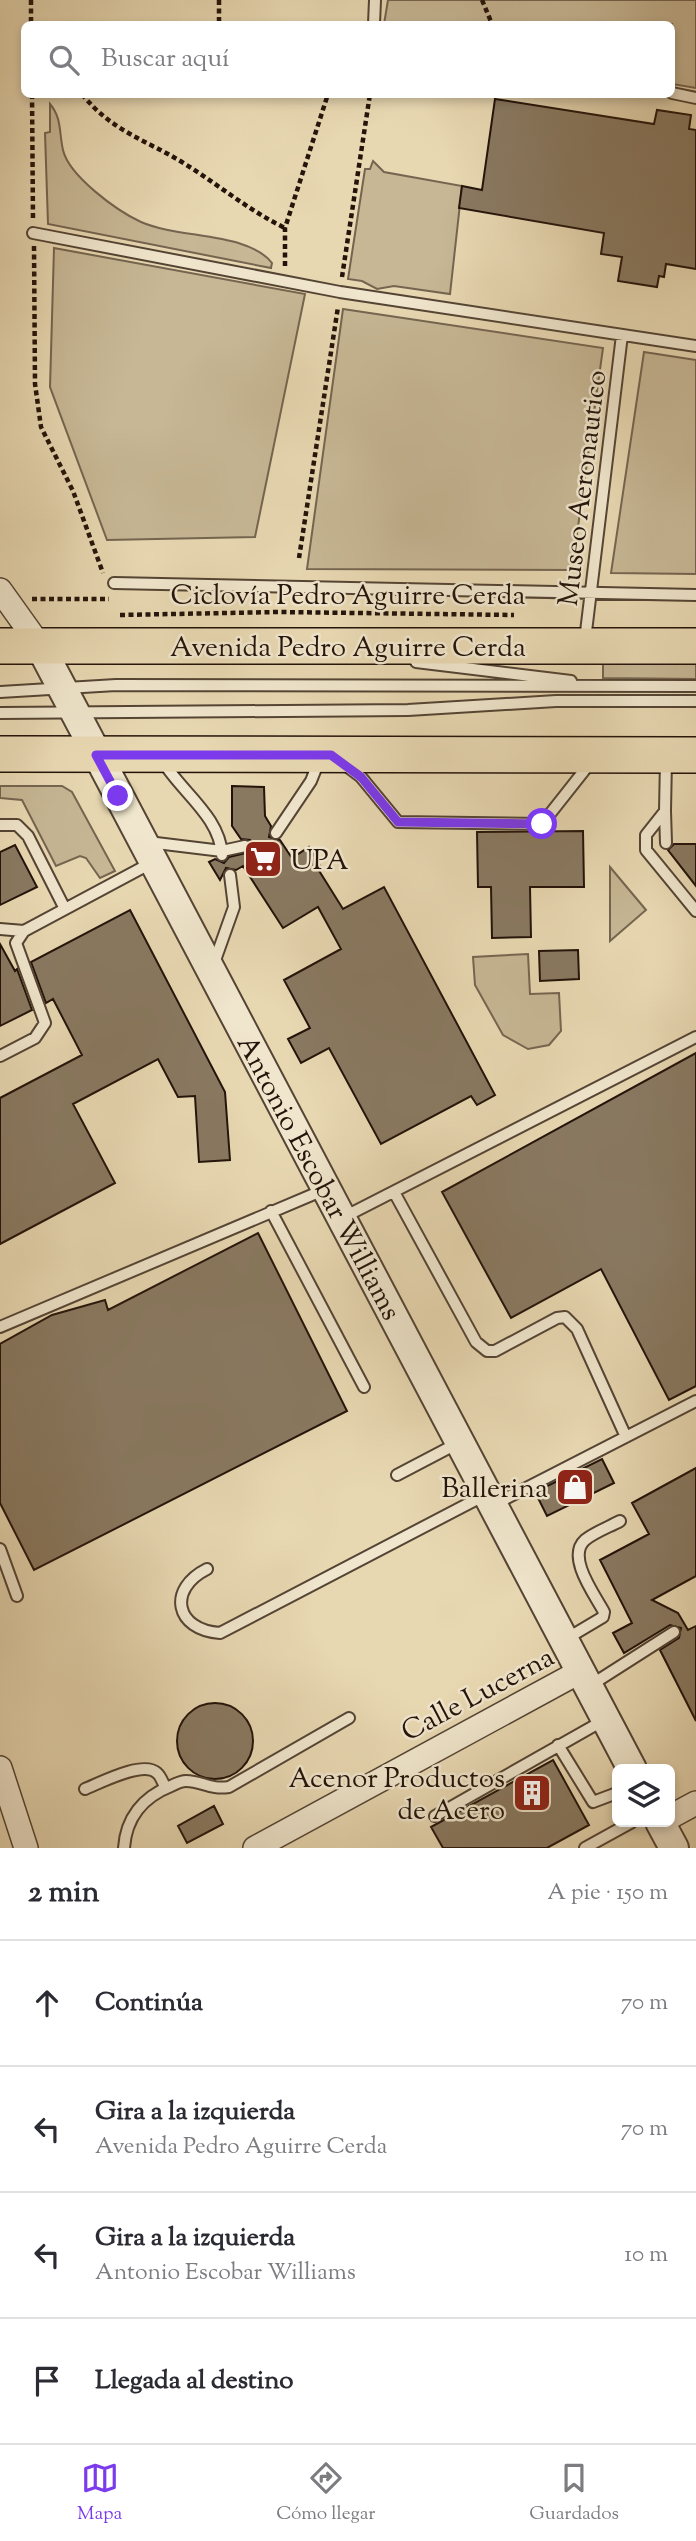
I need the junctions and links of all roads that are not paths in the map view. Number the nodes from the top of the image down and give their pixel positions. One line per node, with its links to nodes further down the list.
1 (375, 0): 2 (lane)
2 (374, 21)
3 (675, 94): 4 (lane)
4 (696, 98)
5 (33, 233): 6 (lane)
6 (622, 335): 7 (lane); 9 (lane, Museo Aeronautico)
7 (696, 346)
8 (110, 585): 9 (lane)
9 (589, 592): 11 (lane); 15 (lane, Museo Aeronautico)
10 (2, 594): 13 (street, Antonio Escobar Williams)
11 (696, 595)
12 (0, 646): 13 (main road, Avenida Pedro Aguirre Cerda)
13 (40, 646): 14 (main road, Avenida Pedro Aguirre Cerda); 19 (street, Antonio Escobar Williams)
14 (294, 646): 15 (main road, Avenida Pedro Aguirre Cerda); 17 (lane)
15 (584, 646): 16 (main road, Avenida Pedro Aguirre Cerda)
16 (696, 646)
17 (388, 658)
18 (402, 660): 21 (lane)
19 (61, 686): 21 (lane); 22 (lane); 25 (street, Antonio Escobar Williams)
20 (696, 686): 21 (lane)
21 (619, 688)
22 (0, 692)
23 (696, 701): 25 (lane)
24 (0, 713): 25 (lane)
25 (75, 713): 28 (street, Antonio Escobar Williams)
26 (0, 754): 28 (main road)
27 (159, 754): 28 (main road); 29 (main road); 38 (lane)
28 (96, 755): 37 (street, Antonio Escobar Williams)
29 (326, 755): 30 (main road); 30 (lane); 34 (lane)
30 (595, 755): 31 (main road)
31 (681, 755): 32 (lane)
32 (665, 811): 35 (lane); 41 (lane)
33 (0, 825): 40 (lane)
34 (276, 833)
35 (666, 843)
36 (245, 846): 38 (lane)
37 (148, 851): 38 (lane); 40 (lane); 44 (street, Antonio Escobar Williams)
38 (222, 853)
39 (230, 875): 44 (lane)
40 (65, 909): 43 (lane)
41 (696, 911)
42 (0, 929): 43 (lane)
43 (24, 931): 46 (lane)
44 (211, 971): 47 (street, Antonio Escobar Williams)
45 (696, 1037): 48 (lane)
46 (0, 1056)
47 (326, 1189): 49 (lane); 50 (street, Antonio Escobar Williams)
48 (394, 1192): 50 (lane); 54 (lane)
49 (271, 1211): 51 (lane); 52 (lane)
50 (341, 1219): 55 (street, Antonio Escobar Williams)
51 (0, 1326)
52 (364, 1387)
53 (696, 1401): 54 (lane)
54 (626, 1437): 57 (lane)
55 (460, 1442): 56 (lane); 57 (street, Antonio Escobar Williams)
56 (397, 1475)
57 (490, 1500): 60 (lane); 63 (street, Antonio Escobar Williams)
58 (620, 1521): 63 (lane)
59 (0, 1549): 61 (lane)
60 (206, 1569)
61 (17, 1596)
62 (674, 1632): 64 (lane)
63 (564, 1640): 64 (street, Antonio Escobar Williams)
64 (584, 1679): 66 (street, Antonio Escobar Williams); 80 (street, Calle Lucerna)
65 (349, 1718): 70 (lane)
66 (606, 1719): 67 (lane); 68 (street, Antonio Escobar Williams)
67 (558, 1745): 72 (lane); 75 (lane)
68 (629, 1764)
69 (0, 1768): 78 (street)
70 (166, 1788): 71 (lane); 79 (lane)
71 (85, 1789)
72 (612, 1795)
73 (696, 1804): 74 (street)
74 (675, 1814)
75 (435, 1816)
76 (623, 1827): 81 (lane)
77 (663, 1827): 82 (street)
78 (26, 1848)
79 (124, 1848)
80 (255, 1848)
81 (585, 1848)
82 (674, 1848)

